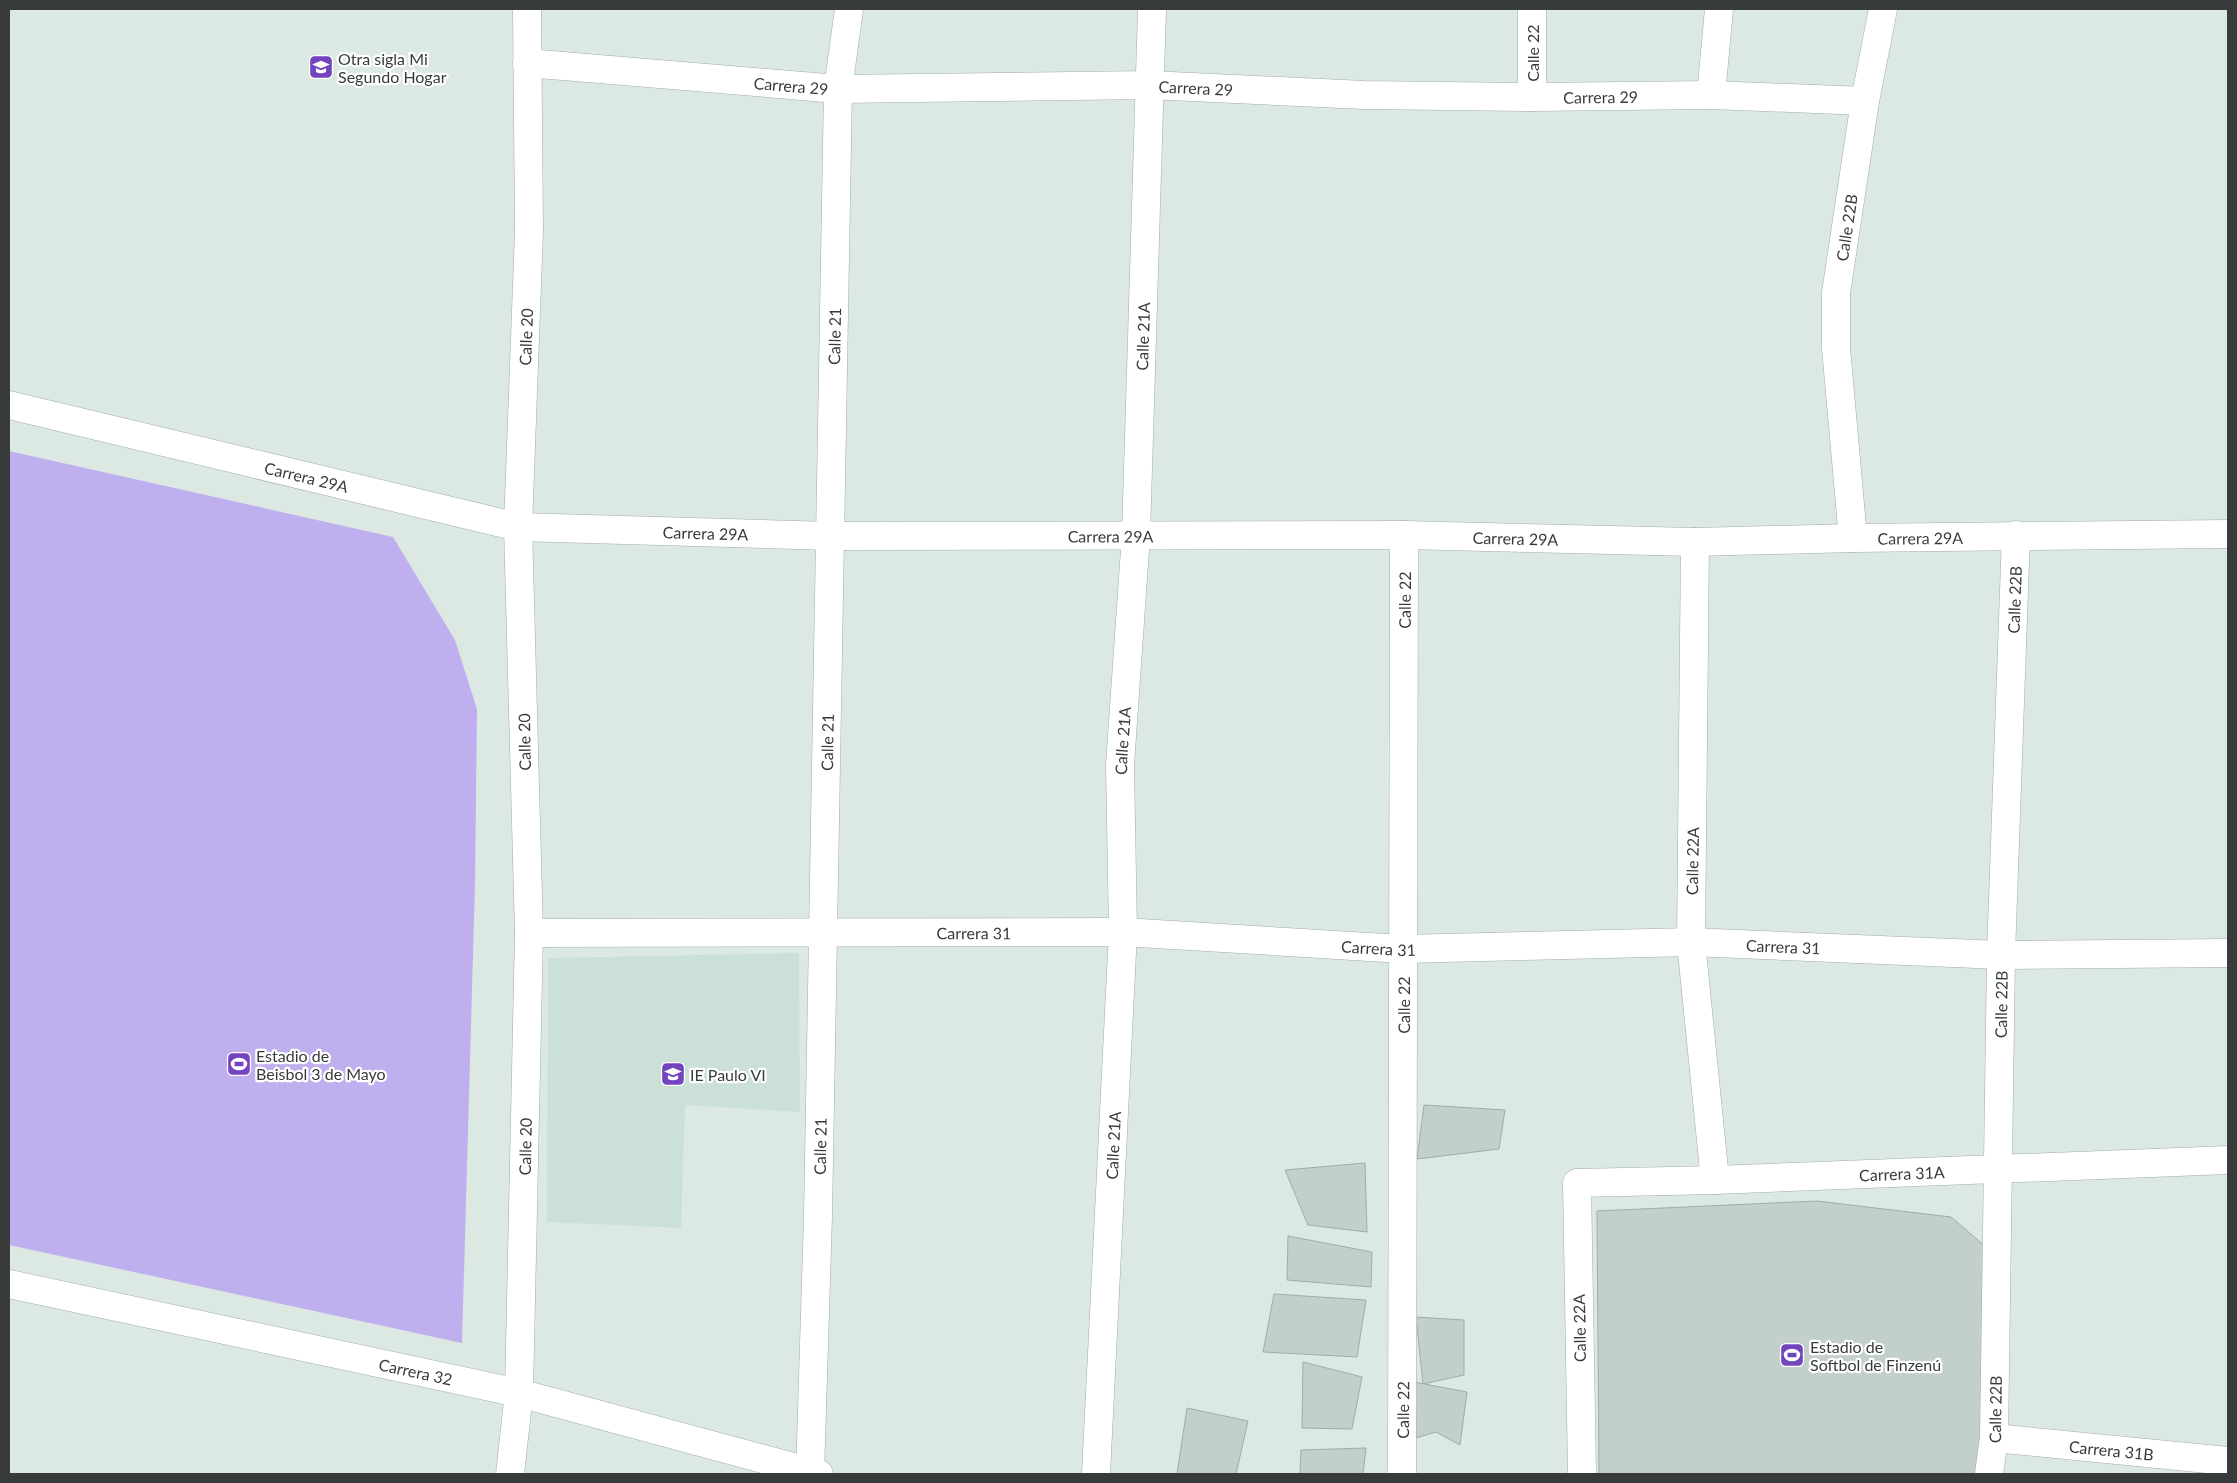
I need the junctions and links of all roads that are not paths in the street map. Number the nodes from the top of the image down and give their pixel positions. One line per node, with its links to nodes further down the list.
1 (527, 9): 7 (street, Calle 20)
2 (849, 9): 9 (street, Calle 21)
3 (1152, 9): 8 (street, Calle 21A)
4 (1532, 9): 11 (street, Calle 22)
5 (1719, 9): 10 (street)
6 (1883, 9): 12 (street, Calle 22B)
7 (528, 62): 9 (street, Carrera 29); 14 (street, Calle 20)
8 (1149, 85): 9 (street, Carrera 29); 11 (street, Carrera 29); 16 (street, Calle 21A)
9 (838, 89): 19 (street, Calle 21)
10 (1711, 95): 11 (street, Carrera 29); 12 (street, Carrera 29)
11 (1532, 97)
12 (1865, 101): 20 (street, Calle 22B)
13 (9, 405): 14 (street, Carrera 29A)
14 (518, 527): 19 (street, Carrera 29A); 24 (street, Calle 20)
15 (2228, 534): 18 (street, Carrera 29A)
16 (1136, 535): 17 (street, Carrera 29A); 19 (street, Carrera 29A); 23 (street, Calle 21A)
17 (1404, 535): 21 (street, Carrera 29A); 26 (street, Calle 22)
18 (2016, 535): 20 (street, Carrera 29A); 28 (street, Calle 22B)
19 (831, 536): 22 (street, Calle 21)
20 (1853, 538): 21 (street, Carrera 29A)
21 (1695, 542): 25 (street, Calle 22A)
22 (822, 932): 23 (street, Carrera 31); 24 (street, Carrera 31); 37 (street, Calle 21)
23 (1123, 932): 26 (street, Carrera 31); 39 (street, Calle 21A)
24 (528, 933): 34 (street, Calle 20)
25 (1691, 942): 26 (street, Carrera 31); 28 (street, Carrera 31); 31 (street, Calle 22A)
26 (1402, 949): 40 (street, Calle 22)
27 (2228, 953): 28 (street, Carrera 31)
28 (2001, 954): 30 (street, Calle 22B)
29 (2228, 1160): 30 (street, Carrera 31A)
30 (1996, 1168): 31 (street, Carrera 31A); 35 (street, Calle 22B)
31 (1714, 1180): 32 (street, Carrera 31A)
32 (1577, 1183): 41 (street, Calle 22A)
33 (9, 1284): 34 (street, Carrera 32)
34 (519, 1393): 37 (street, Carrera 32); 38 (street, Calle 20)
35 (1994, 1438): 36 (street, Carrera 31B); 42 (street, Calle 22B)
36 (2228, 1461)
37 (813, 1473)
38 (510, 1474)
39 (1096, 1474)
40 (1402, 1474)
41 (1582, 1474)
42 (1989, 1474)

